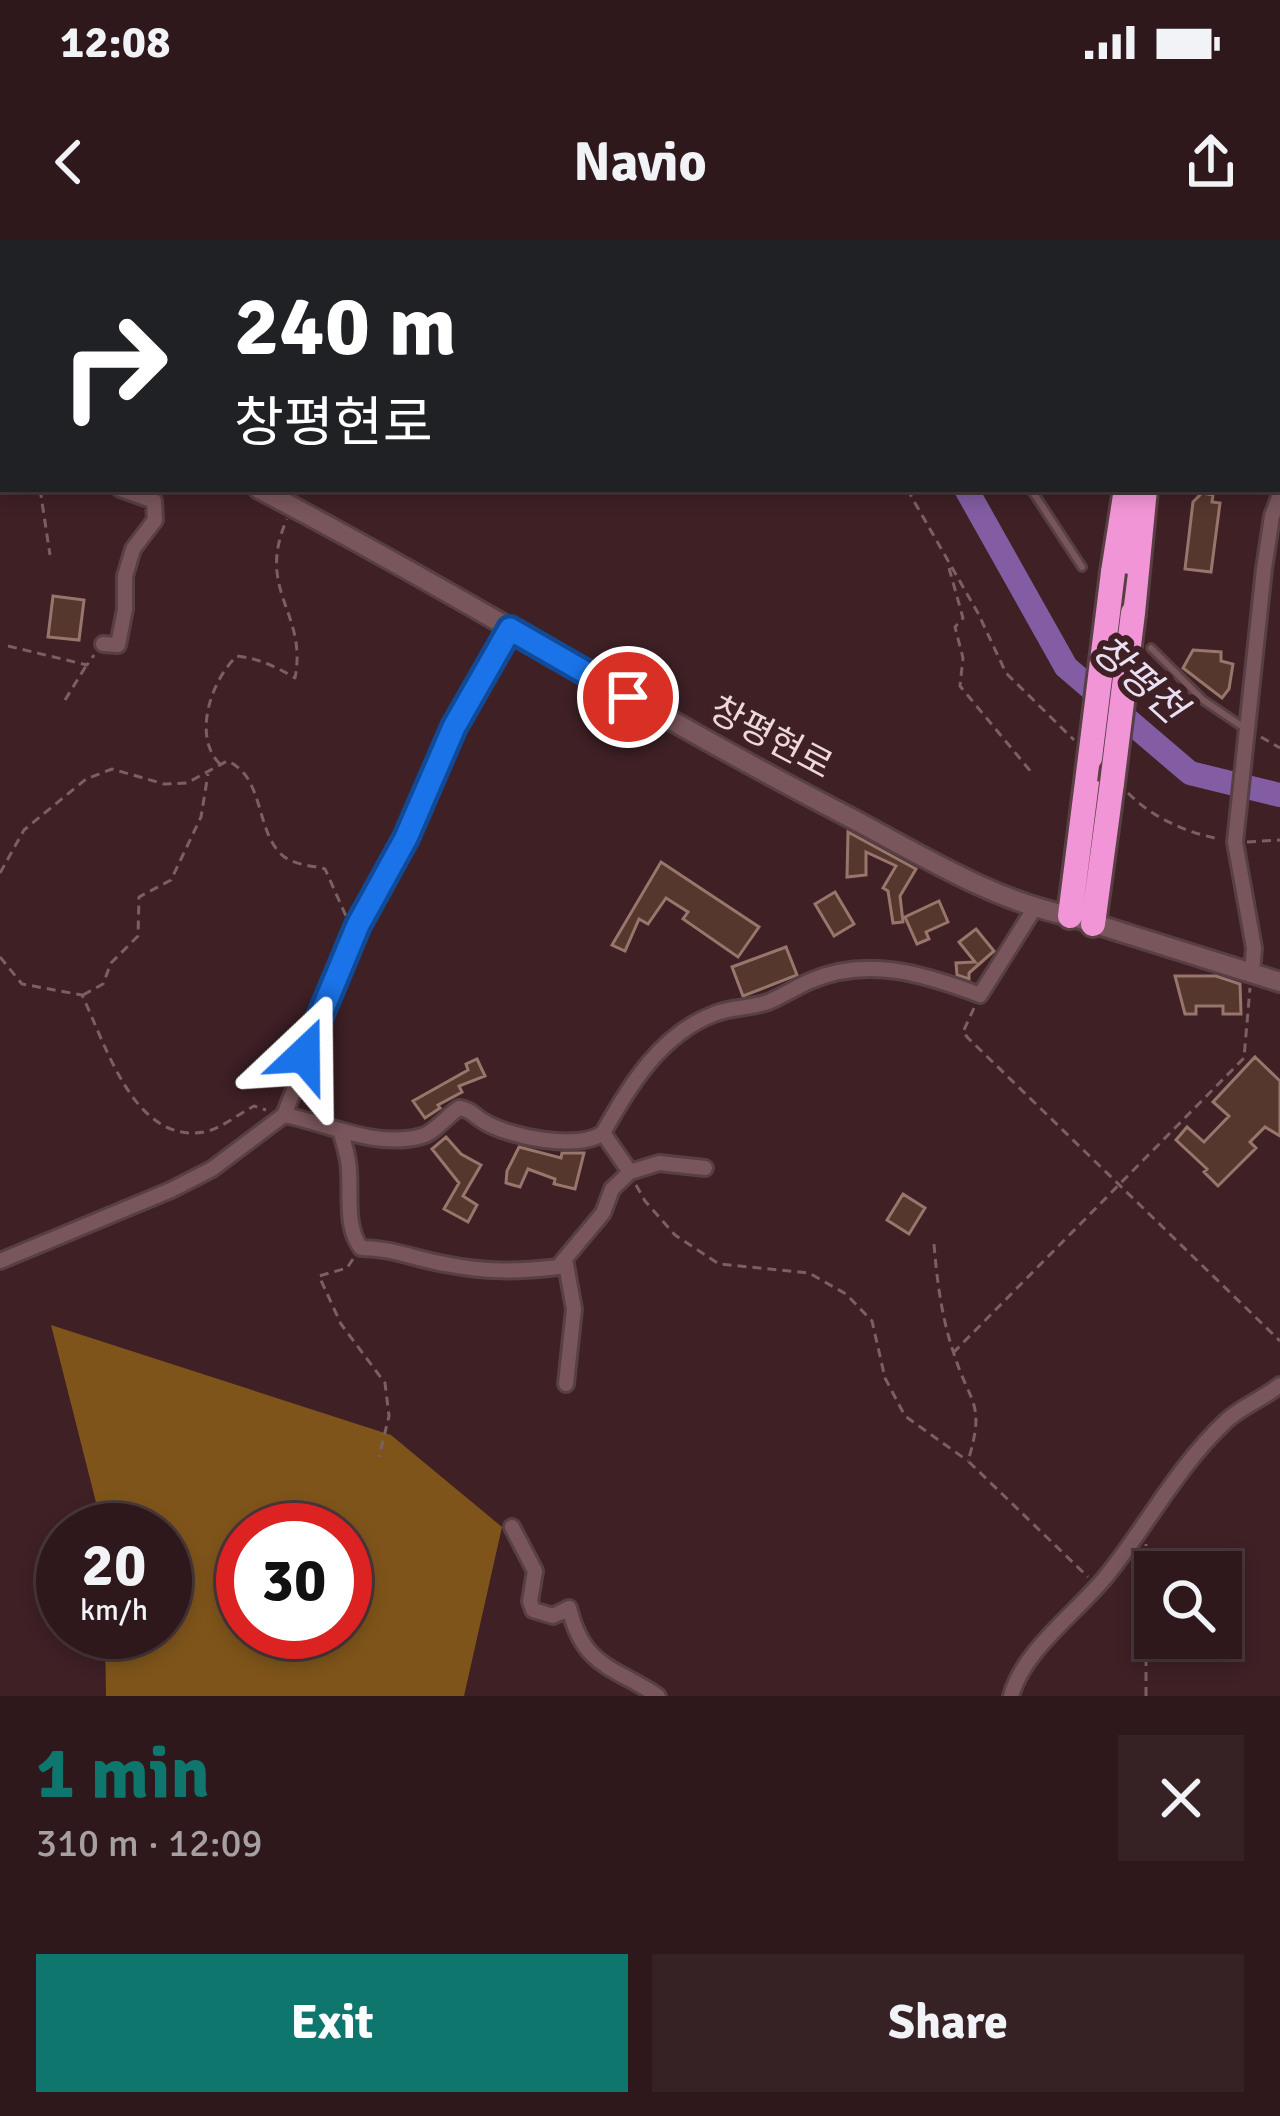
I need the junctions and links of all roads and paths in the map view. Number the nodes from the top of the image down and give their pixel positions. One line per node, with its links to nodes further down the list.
1 (40, 492): 10 (path)
2 (128, 492): 15 (street)
3 (265, 492): 9 (main road, 창평현로)
4 (910, 492): 11 (path)
5 (1033, 492): 12 (lane)
6 (1126, 492): 22 (highway, bridge)
7 (1145, 492): 26 (highway, bridge)
8 (1280, 496): 13 (street)
9 (293, 507): 14 (main road, 창평현로); 23 (path)
10 (50, 555)
11 (947, 561): 22 (path); 25 (path)
12 (1082, 567)
13 (1272, 569): 20 (street)
14 (510, 629): 30 (main road, 창평현로); 32 (street)
15 (103, 644): 18 (path)
16 (8, 646): 18 (path)
17 (1151, 648): 20 (lane)
18 (87, 665): 19 (path)
19 (65, 700)
20 (1247, 730): 21 (path); 27 (street)
21 (1280, 748)
22 (1087, 753): 31 (highway)
23 (220, 764): 24 (path); 32 (path)
24 (208, 771): 29 (path); 36 (path)
25 (1032, 773)
26 (1113, 781): 27 (path); 31 (highway)
27 (1236, 837): 28 (path); 34 (street)
28 (1280, 840)
29 (0, 873)
30 (1034, 909): 31 (main road, 창평현로); 37 (street)
31 (1082, 920): 34 (main road, 창평현로)
32 (355, 933): 38 (street)
33 (0, 957): 36 (path)
34 (1252, 974): 35 (main road, 창평현로); 43 (path)
35 (1280, 982)
36 (82, 995): 38 (path)
37 (980, 995): 40 (street); 43 (path)
38 (284, 1115): 39 (street); 47 (street)
39 (341, 1132): 40 (street); 45 (street)
40 (603, 1133): 42 (street)
41 (705, 1168): 42 (street)
42 (630, 1172): 46 (street); 53 (path)
43 (1119, 1185): 48 (path); 49 (path)
44 (934, 1244): 49 (path)
45 (361, 1248): 46 (street); 52 (path)
46 (565, 1259): 50 (street)
47 (0, 1261)
48 (1280, 1341)
49 (953, 1353): 53 (path)
50 (566, 1384)
51 (1280, 1385): 54 (street)
52 (379, 1457)
53 (968, 1461): 56 (path)
54 (1141, 1525): 56 (street); 59 (path)
55 (512, 1527): 57 (street)
56 (1098, 1586): 58 (street)
57 (658, 1696)
58 (1011, 1696)
59 (1146, 1696)

